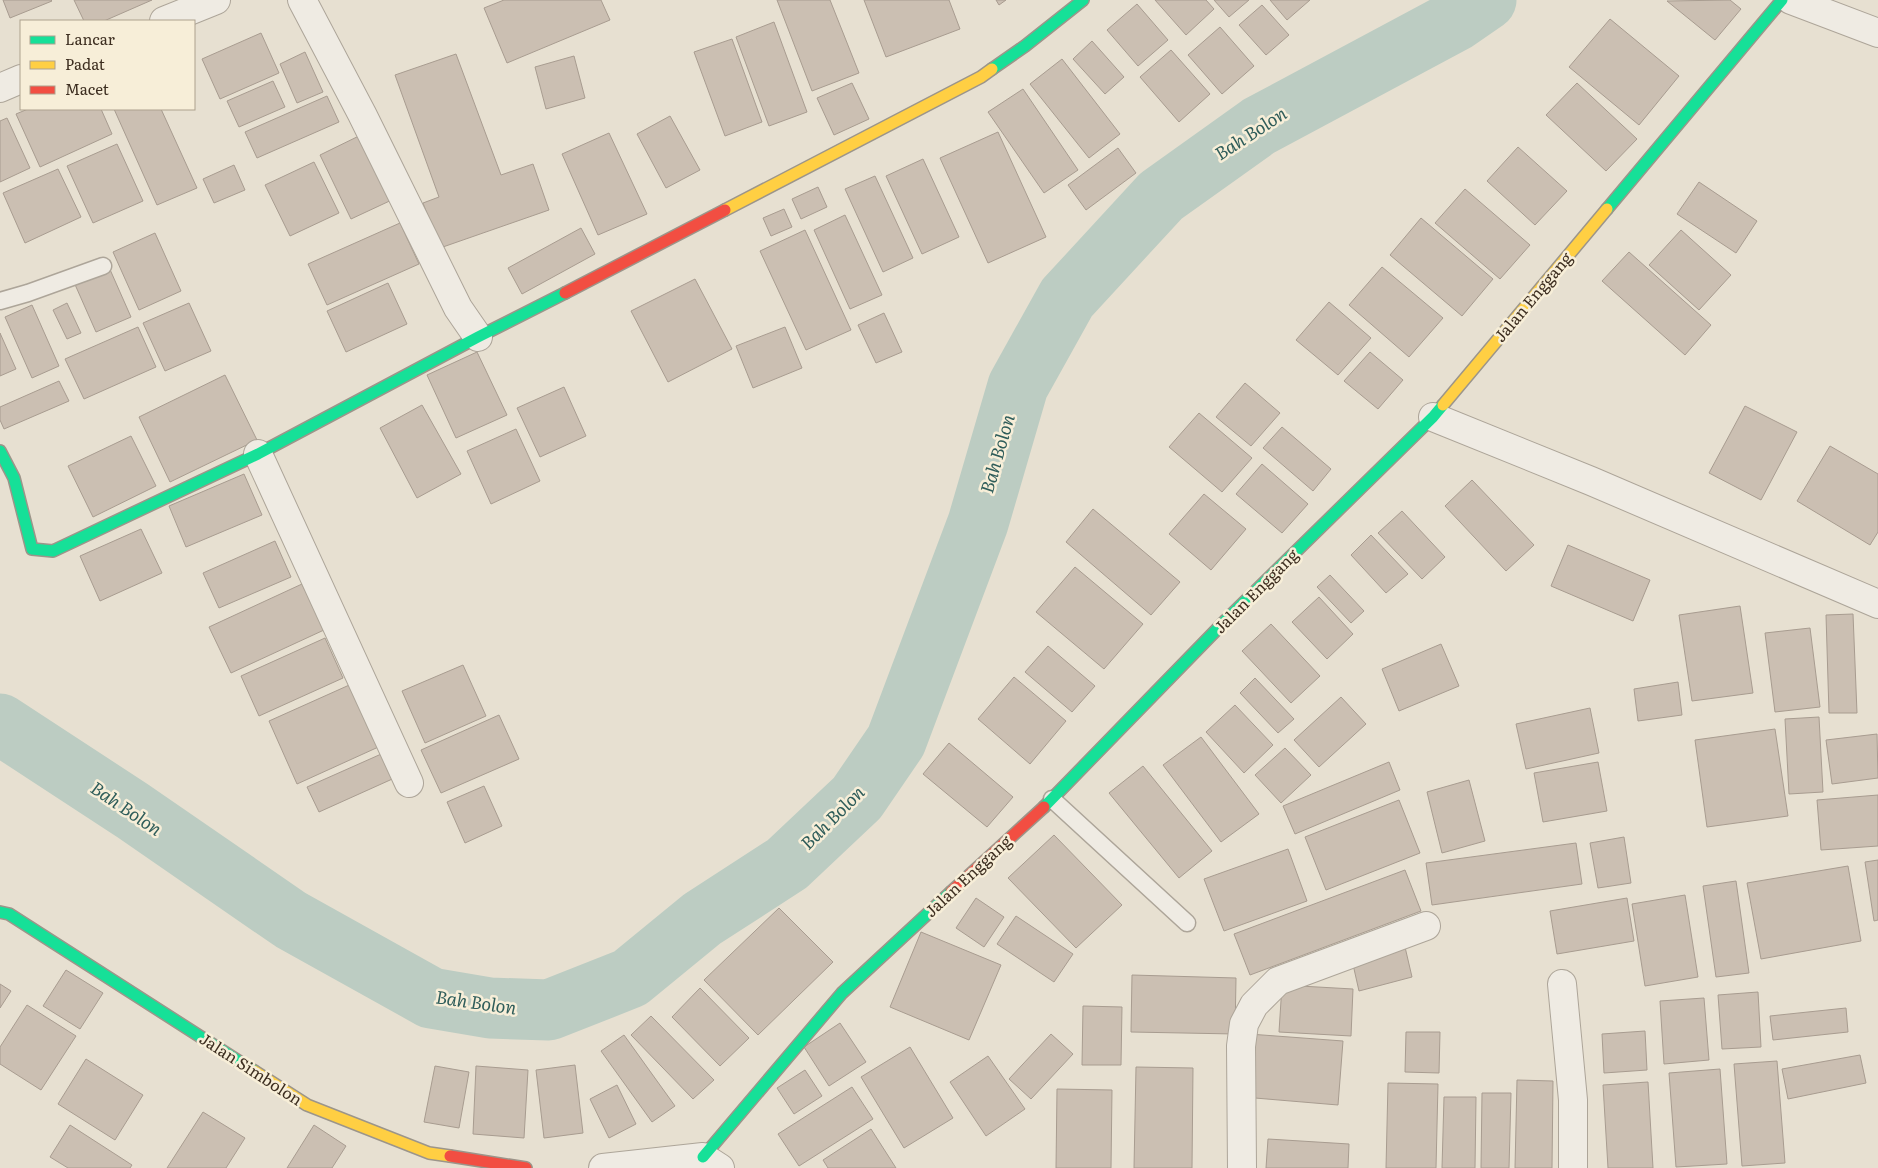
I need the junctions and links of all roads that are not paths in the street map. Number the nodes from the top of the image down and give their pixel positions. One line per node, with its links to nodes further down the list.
1 (216, 0): 6 (street)
2 (302, 0): 12 (street)
3 (1083, 0): 12 (street)
4 (1782, 0): 13 (street, Jalan Enggang)
5 (1790, 0): 7 (street)
6 (166, 20)
7 (1878, 33)
8 (20, 79): 9 (street)
9 (0, 88)
10 (103, 266): 11 (lane)
11 (0, 301)
12 (478, 337): 15 (street)
13 (1433, 417): 16 (street); 18 (street, Jalan Enggang)
14 (0, 450): 15 (street)
15 (258, 454): 17 (street)
16 (1878, 604)
17 (409, 783)
18 (1052, 799): 20 (lane); 23 (street, Jalan Enggang)
19 (0, 912): 24 (street, Jalan Simbolon)
20 (1187, 923)
21 (1426, 926): 26 (street)
22 (1562, 984): 27 (street)
23 (712, 1162): 25 (street)
24 (526, 1168)
25 (603, 1168)
26 (1242, 1168)
27 (1573, 1168)

